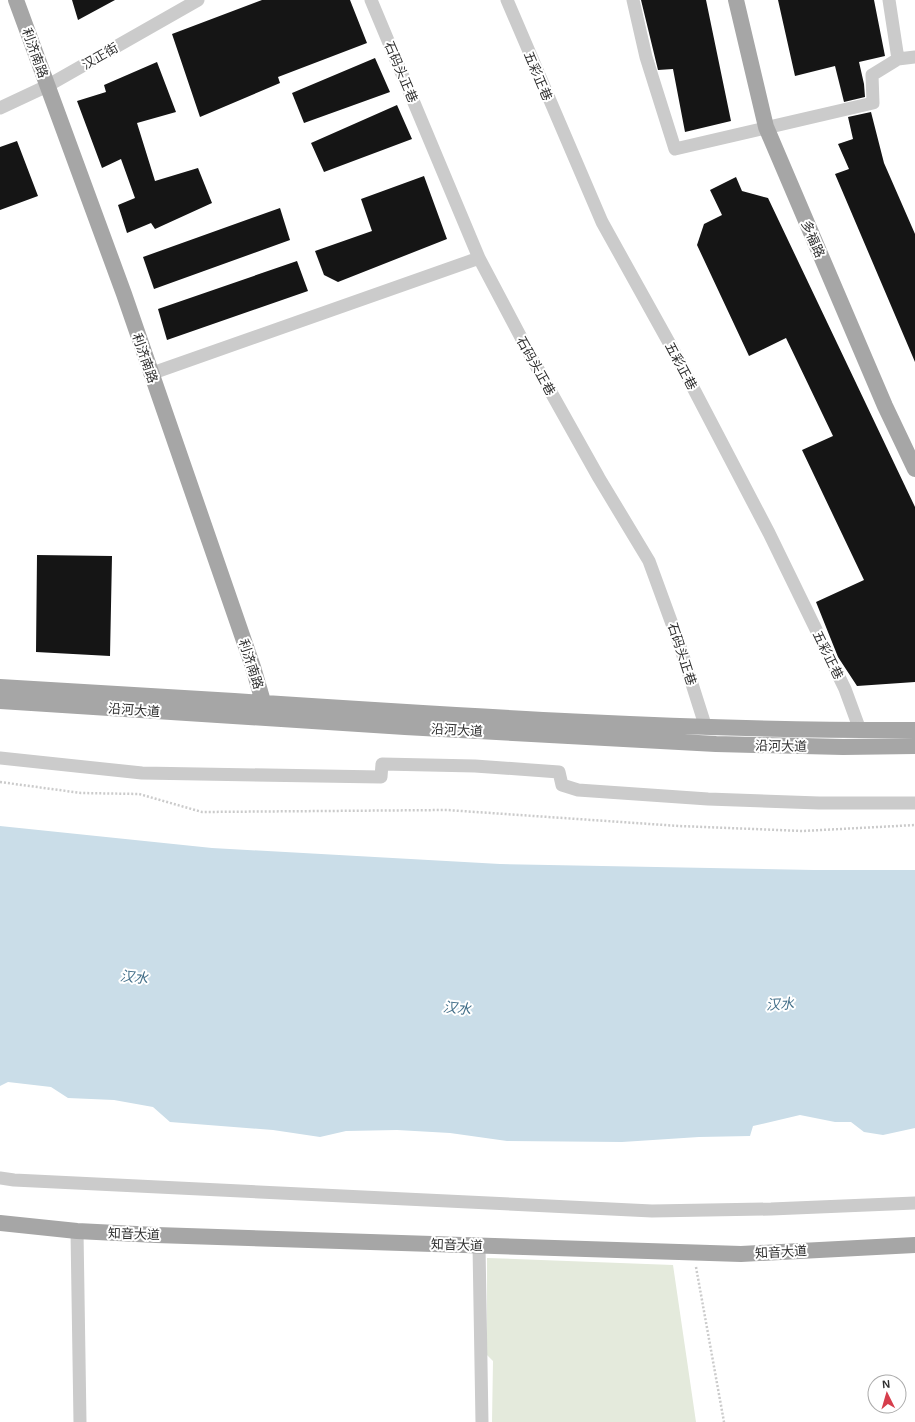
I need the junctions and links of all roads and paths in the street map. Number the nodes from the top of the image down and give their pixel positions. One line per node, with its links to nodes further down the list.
1 (16, 0): 10 (main road, 利济南路)
2 (198, 0): 10 (street, 汉正街)
3 (506, 0): 20 (street, 五彩正巷)
4 (633, 0): 12 (street)
5 (736, 0): 12 (main road, 多福路)
6 (889, 0): 9 (street)
7 (377, 2): 13 (street, 石码头正巷)
8 (915, 57): 9 (street)
9 (898, 59): 12 (street)
10 (47, 86): 11 (street, 汉正街); 14 (main road, 利济南路)
11 (0, 108)
12 (766, 127): 15 (main road, 多福路)
13 (479, 258): 14 (street); 19 (street, 石码头正巷)
14 (150, 374): 18 (main road, 利济南路)
15 (915, 468)
16 (0, 687): 18 (main road, 沿河大道)
17 (0, 701): 18 (main road, 沿河大道)
18 (265, 711): 19 (main road, 沿河大道); 22 (main road, 沿河大道)
19 (706, 728): 20 (main road, 沿河大道)
20 (860, 730): 21 (main road, 沿河大道)
21 (915, 730)
22 (915, 746)
23 (0, 758): 25 (street)
24 (0, 782): 26 (path)
25 (915, 802)
26 (915, 825)
27 (0, 1178): 28 (street)
28 (915, 1203)
29 (0, 1223): 30 (main road, 知音大道)
30 (77, 1231): 32 (main road, 知音大道); 34 (street)
31 (915, 1245): 33 (main road, 知音大道)
32 (479, 1246): 33 (main road, 知音大道); 35 (street)
33 (693, 1252): 36 (path)
34 (80, 1422)
35 (482, 1422)
36 (724, 1422)

